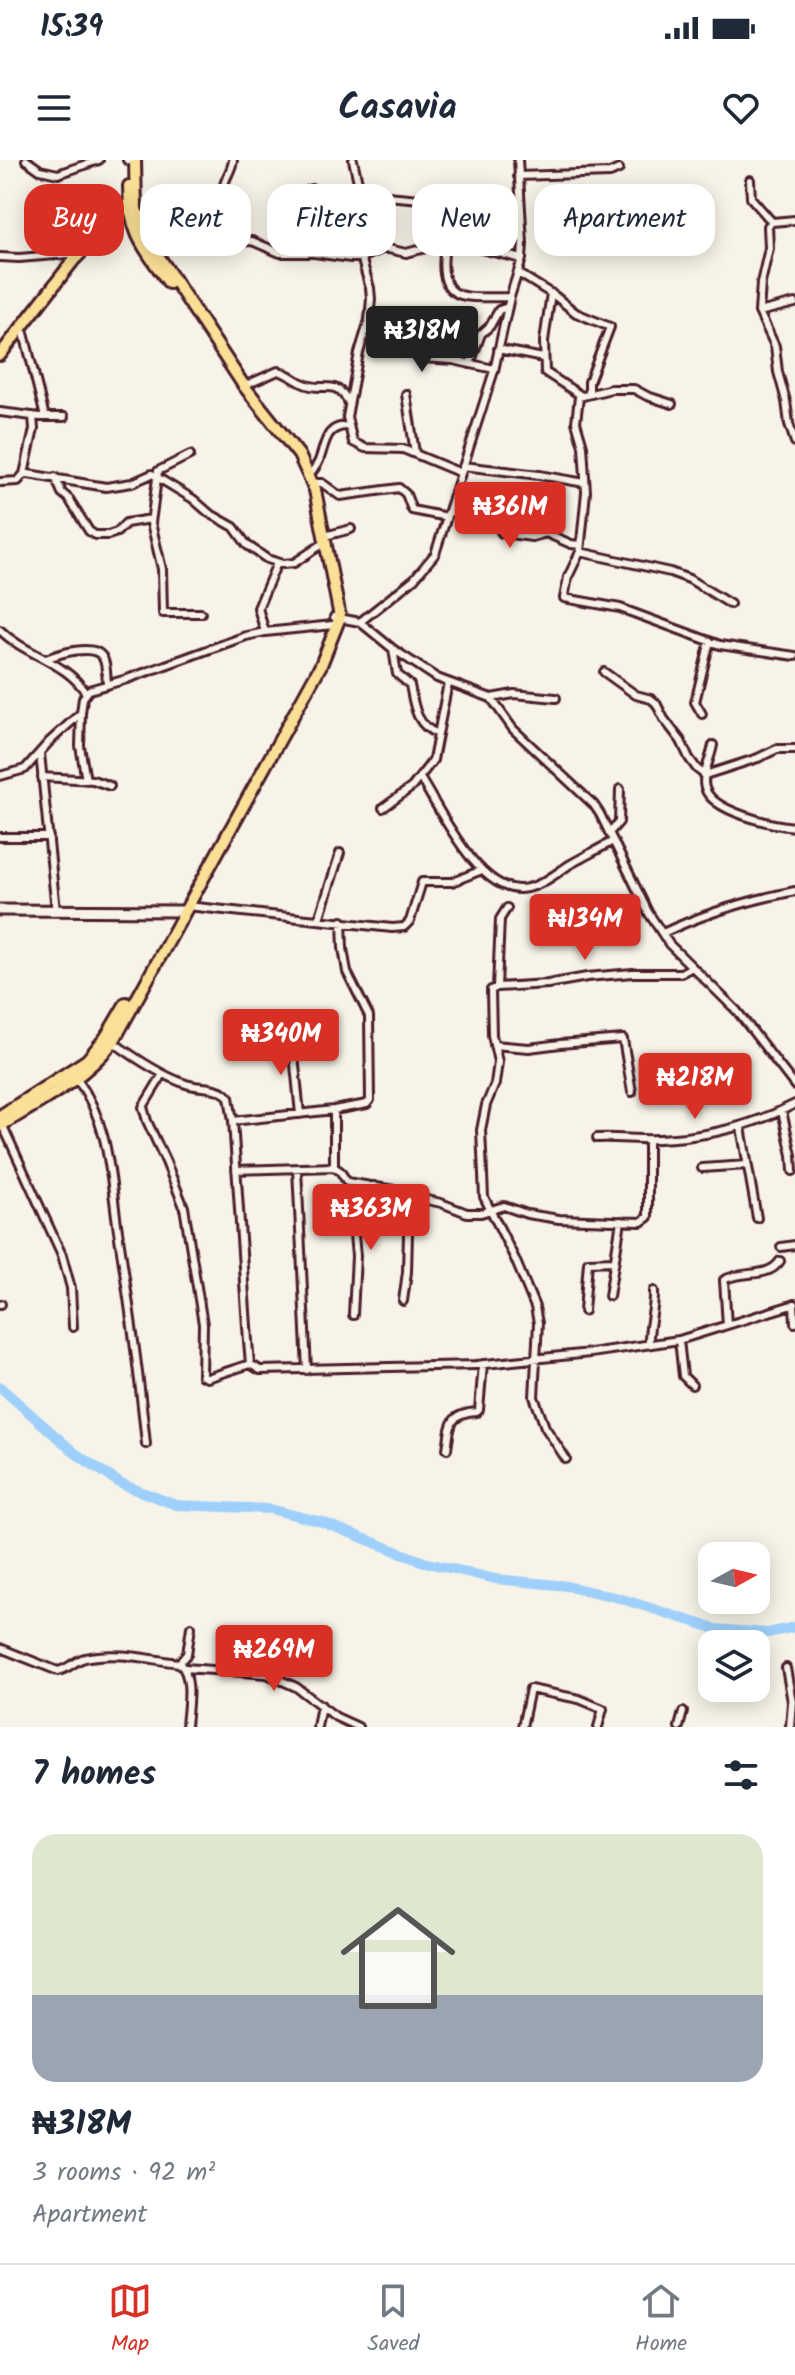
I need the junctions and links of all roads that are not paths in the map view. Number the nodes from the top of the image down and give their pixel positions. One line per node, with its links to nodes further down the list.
1 (26, 160): 2 (street)
2 (99, 160)
3 (128, 160): 13 (main road)
4 (135, 160): 13 (main road)
5 (233, 160): 11 (street)
6 (353, 160): 12 (street)
7 (518, 160): 9 (street)
8 (619, 169): 9 (street)
9 (518, 176): 25 (street)
10 (750, 180): 17 (street)
11 (224, 184)
12 (360, 184)
13 (134, 208): 14 (street); 15 (main road); 33 (main road); 40 (main road); 66 (main road)
14 (140, 209)
15 (124, 216)
16 (795, 220): 17 (street)
17 (772, 222): 31 (street)
18 (251, 241): 24 (street)
19 (44, 256): 23 (street)
20 (79, 256): 35 (main road)
21 (444, 256): 28 (street)
22 (510, 256): 25 (street)
23 (0, 257)
24 (361, 257): 32 (street)
25 (522, 259): 26 (street)
26 (518, 273): 27 (street); 28 (street)
27 (551, 293): 36 (street); 41 (street)
28 (510, 297): 30 (street)
29 (795, 303): 31 (street)
30 (508, 307): 34 (street); 38 (street)
31 (759, 312): 47 (street)
32 (368, 325): 38 (street); 44 (street)
33 (24, 333): 37 (main road); 50 (street)
34 (498, 349): 36 (street); 39 (street)
35 (0, 355)
36 (543, 358): 43 (street)
37 (0, 362)
38 (470, 364): 39 (street)
39 (494, 369): 56 (street)
40 (244, 386): 44 (street); 60 (main road)
41 (589, 393): 43 (street); 45 (street)
42 (406, 394): 54 (street)
43 (580, 395): 62 (street)
44 (349, 403): 52 (street)
45 (672, 404)
46 (795, 406): 47 (street)
47 (787, 407): 53 (street)
48 (0, 412): 49 (street)
49 (33, 416): 50 (street); 57 (street)
50 (45, 417): 51 (street)
51 (64, 417)
52 (348, 426): 54 (street); 60 (street)
53 (795, 442)
54 (415, 453): 56 (street)
55 (190, 455): 58 (street)
56 (462, 469): 62 (street); 63 (street)
57 (24, 474): 59 (street); 61 (street)
58 (156, 475): 59 (street); 64 (street); 68 (street)
59 (55, 477): 64 (street)
60 (310, 479): 63 (street); 66 (main road)
61 (0, 482)
62 (585, 483): 67 (street)
63 (448, 514): 67 (street); 72 (street)
64 (151, 519): 70 (street)
65 (351, 529): 66 (street)
66 (323, 540): 68 (street); 71 (main road)
67 (580, 548): 69 (street); 75 (street)
68 (277, 563): 74 (street)
69 (730, 604)
70 (201, 613)
71 (336, 620): 72 (street); 74 (street); 108 (main road)
72 (360, 622): 76 (street)
73 (0, 630): 78 (street)
74 (265, 632): 81 (street)
75 (710, 641): 77 (street); 86 (street)
76 (393, 649): 80 (street); 87 (street)
77 (795, 656)
78 (46, 659): 81 (street); 82 (street)
79 (604, 672): 91 (street)
80 (448, 683): 83 (street); 87 (street)
81 (107, 684): 82 (street)
82 (86, 693): 85 (street)
83 (491, 698): 84 (street); 100 (street)
84 (556, 698)
85 (81, 713): 90 (street); 95 (street)
86 (702, 714)
87 (438, 734): 94 (street)
88 (713, 745): 91 (street)
89 (795, 749): 91 (street)
90 (40, 753): 92 (street); 93 (street)
91 (705, 775): 99 (street)
92 (0, 776)
93 (42, 777): 95 (street); 102 (street)
94 (420, 778): 98 (street); 105 (street)
95 (86, 780): 96 (street)
96 (110, 786)
97 (620, 789): 100 (street)
98 (383, 808)
99 (795, 827)
100 (609, 833): 103 (street)
101 (0, 837): 102 (street)
102 (49, 837): 110 (street)
103 (613, 841): 105 (street); 113 (street)
104 (340, 853): 111 (street)
105 (482, 870): 112 (street)
106 (795, 891): 113 (street)
107 (507, 908): 115 (street)
108 (182, 909): 110 (street); 111 (street); 117 (main road); 128 (main road)
109 (0, 910): 110 (street)
110 (56, 911)
111 (319, 919): 112 (street)
112 (342, 921): 124 (street)
113 (663, 933): 114 (street)
114 (692, 967): 115 (street); 121 (street)
115 (497, 987): 118 (street)
116 (292, 1036): 126 (street)
117 (113, 1042): 119 (street); 120 (main road)
118 (494, 1045): 122 (street); 140 (street)
119 (163, 1074): 127 (street); 159 (street)
120 (77, 1079): 128 (main road); 163 (street)
121 (794, 1084)
122 (632, 1092)
123 (795, 1104): 125 (street)
124 (334, 1110): 126 (street); 133 (street)
125 (782, 1111): 129 (street); 137 (street)
126 (300, 1114): 127 (street)
127 (233, 1121): 136 (street)
128 (1, 1122): 155 (street)
129 (741, 1127): 131 (street); 132 (street)
130 (597, 1138): 131 (street)
131 (648, 1140): 142 (street)
132 (747, 1165): 134 (street); 141 (street)
133 (334, 1167): 135 (street); 138 (street)
134 (702, 1168)
135 (297, 1169): 136 (street); 161 (street)
136 (236, 1170): 159 (street)
137 (793, 1171)
138 (374, 1186): 139 (street); 152 (street)
139 (409, 1196): 140 (street); 149 (street)
140 (490, 1209): 142 (street); 158 (street)
141 (757, 1218)
142 (621, 1221): 145 (street)
143 (795, 1245): 144 (street)
144 (781, 1247)
145 (614, 1261): 148 (street); 151 (street)
146 (780, 1261): 154 (street)
147 (654, 1291): 157 (street)
148 (609, 1296)
149 (403, 1301)
150 (795, 1304): 153 (street); 154 (street)
151 (584, 1311)
152 (353, 1315)
153 (795, 1323)
154 (727, 1325): 156 (street)
155 (73, 1327)
156 (679, 1340): 157 (street); 162 (street)
157 (649, 1344): 158 (street)
158 (535, 1357): 160 (street); 165 (street)
159 (250, 1364): 161 (street)
160 (483, 1364): 161 (street); 164 (street)
161 (307, 1370)
162 (692, 1385)
163 (146, 1444)
164 (447, 1449)
165 (566, 1459)
166 (191, 1627): 168 (street)
167 (0, 1648): 168 (street)
168 (182, 1666): 170 (street); 172 (street)
169 (786, 1668): 178 (street)
170 (321, 1705): 173 (street); 174 (street)
171 (683, 1712): 177 (street)
172 (186, 1727)
173 (317, 1727)
174 (358, 1727)
175 (522, 1727): 176 (street)
176 (598, 1727)
177 (679, 1727)
178 (790, 1727)

